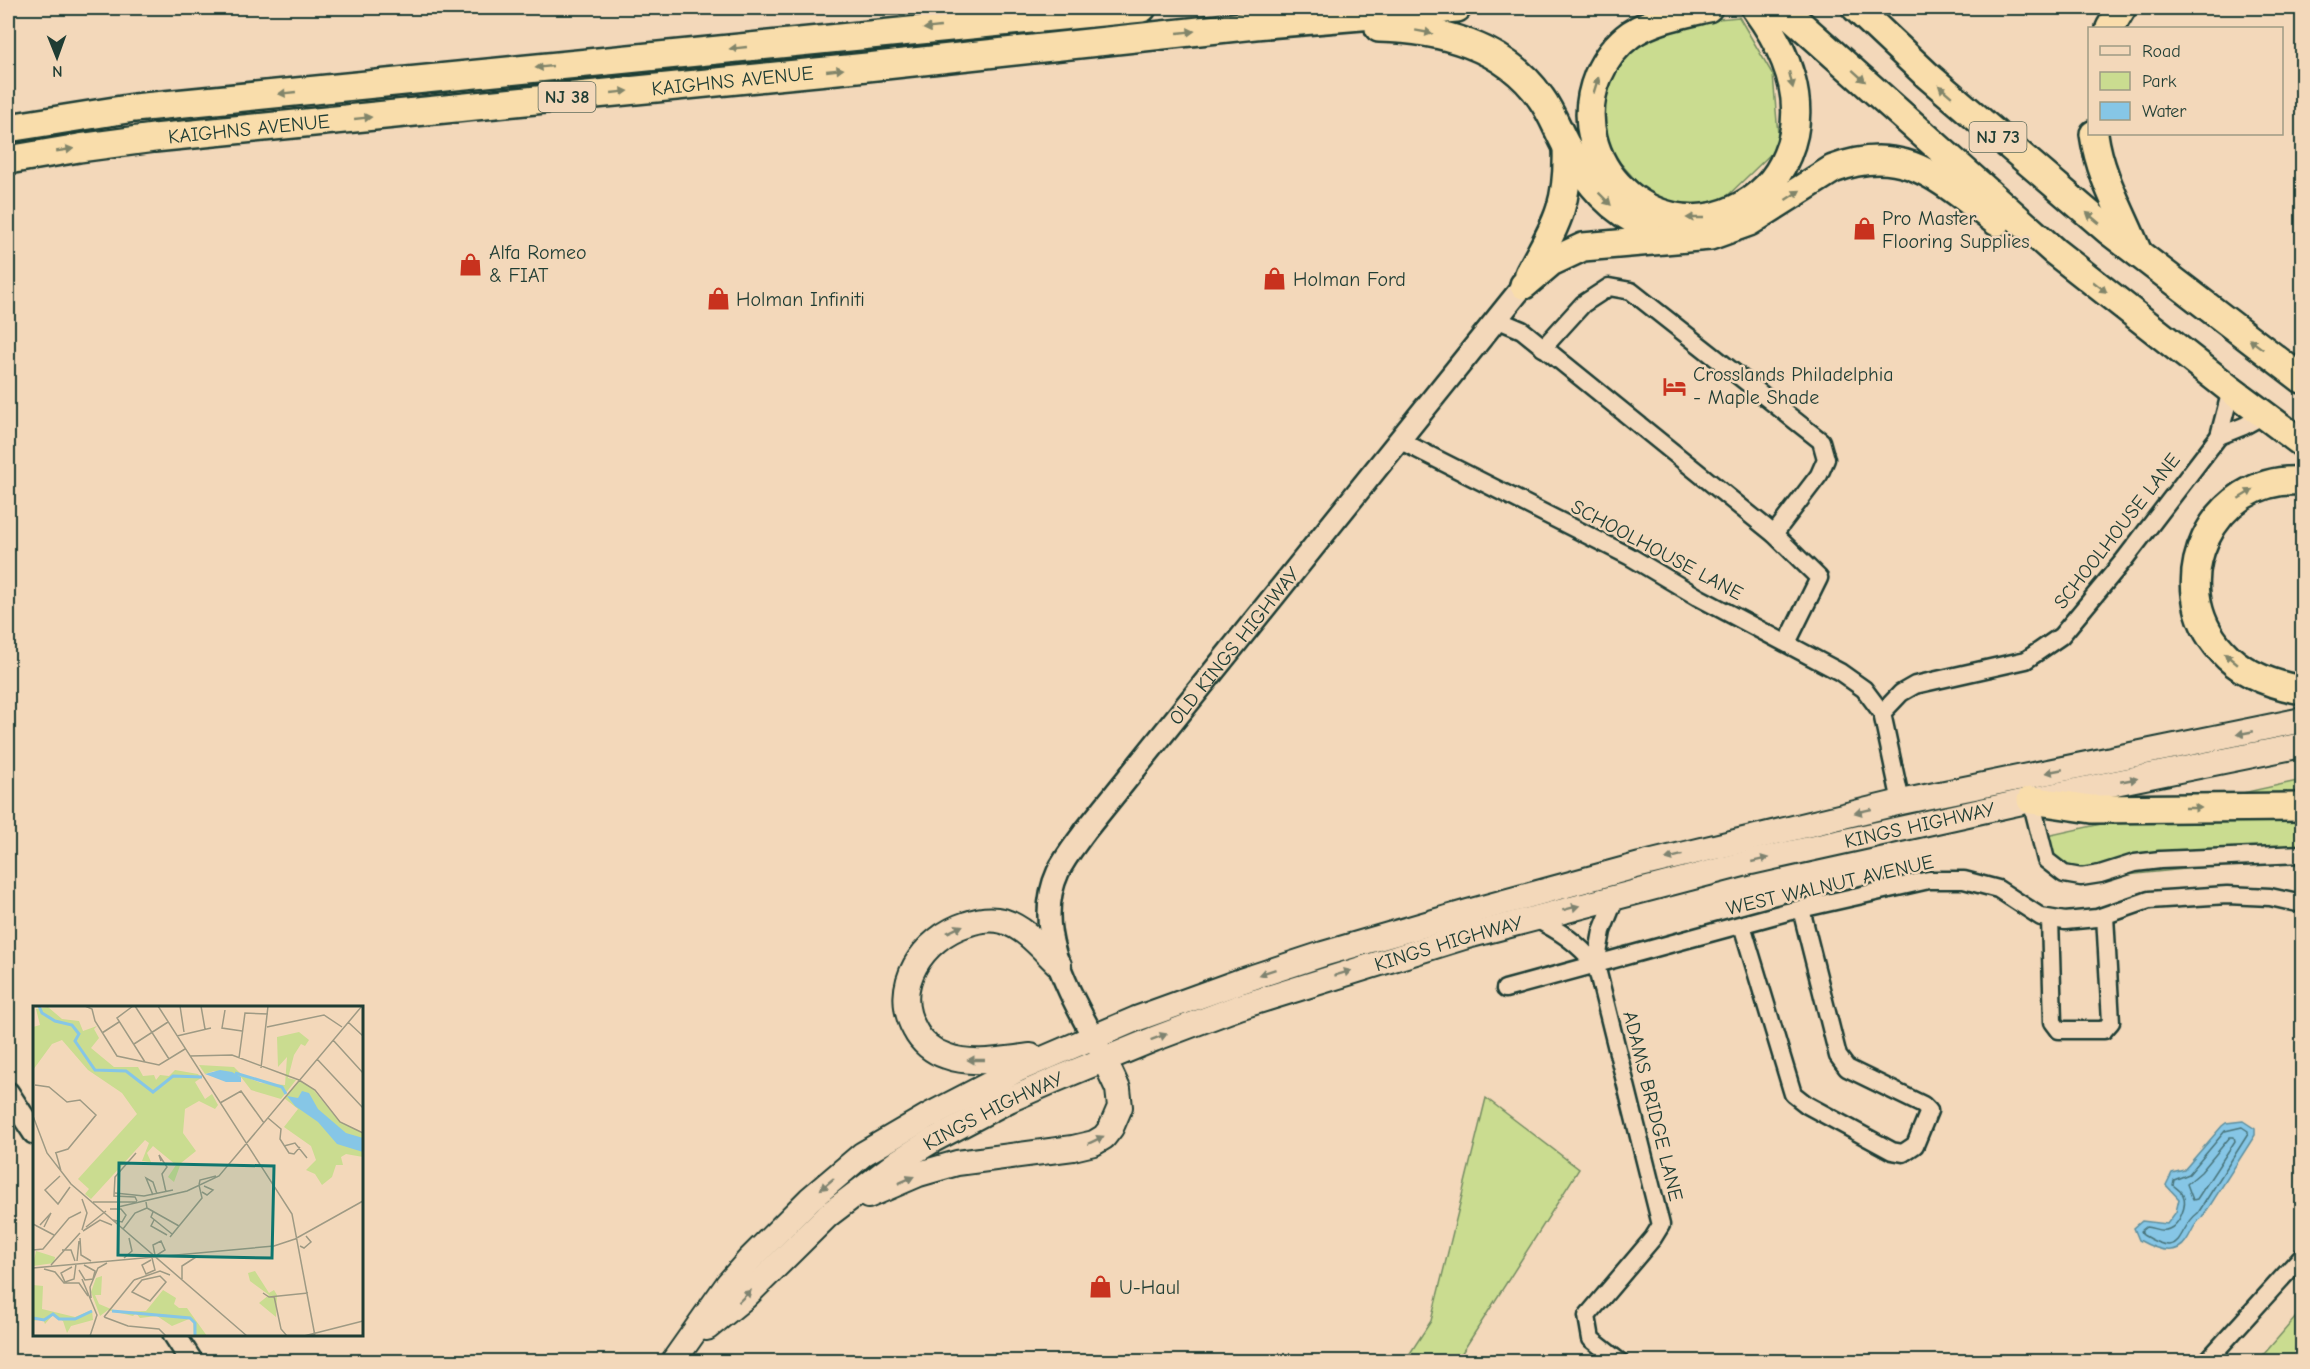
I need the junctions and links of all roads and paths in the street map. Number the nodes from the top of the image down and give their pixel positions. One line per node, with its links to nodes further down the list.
1 (1142, 8): 5 (highway, KAIGHNS AVENUE / NJ 38)
2 (1457, 8): 8 (highway, KAIGHNS AVENUE / NJ 38)
3 (1708, 8): 7 (highway, one-way to 3)
4 (2121, 8): 9 (highway)
5 (1099, 9): 10 (highway, KAIGHNS AVENUE / NJ 38, one-way to 10)
6 (1859, 10): 16 (highway, NJ 73, one-way to 6)
7 (1776, 16): 15 (highway, NJ 73, one-way to 15)
8 (1282, 22): 12 (highway, one-way to 12); 13 (highway, KAIGHNS AVENUE / NJ 38, one-way to 8)
9 (2111, 27)
10 (8, 128)
11 (2094, 135): 16 (highway)
12 (1566, 146): 14 (highway, one-way to 14); 17 (highway)
13 (8, 160)
14 (1682, 239): 15 (highway, one-way to 15); 17 (highway)
15 (2054, 251): 21 (highway, NJ 73, one-way to 21)
16 (2138, 254): 20 (highway, NJ 73, one-way to 16)
17 (1524, 285): 18 (street, OLD KINGS HIGHWAY)
18 (1496, 319): 19 (street); 24 (street, OLD KINGS HIGHWAY)
19 (1543, 348): 27 (street); 27 (street)
20 (2302, 379)
21 (2231, 390): 22 (highway, NJ 73); 23 (street, SCHOOLHOUSE LANE)
22 (2264, 415): 23 (street, SCHOOLHOUSE LANE); 25 (highway, NJ 73)
23 (2219, 436): 30 (street, SCHOOLHOUSE LANE)
24 (1399, 440): 28 (street, SCHOOLHOUSE LANE); 44 (street, OLD KINGS HIGHWAY)
25 (2302, 443)
26 (2302, 481): 29 (highway, one-way to 26)
27 (1774, 534): 28 (street)
28 (1787, 643): 30 (street, SCHOOLHOUSE LANE)
29 (2302, 690)
30 (1882, 713): 34 (street, SCHOOLHOUSE LANE)
31 (2302, 720): 34 (main road, KINGS HIGHWAY, one-way to 34)
32 (2302, 745): 33 (main road, KINGS HIGHWAY, one-way to 32)
33 (2031, 800): 35 (highway, one-way to 35); 36 (street); 37 (main road, KINGS HIGHWAY, one-way to 33)
34 (1901, 802): 47 (main road, KINGS HIGHWAY, one-way to 47)
35 (2302, 807)
36 (2302, 854)
37 (1616, 896): 41 (main road, KINGS HIGHWAY, one-way to 37); 45 (street, ADAMS BRIDGE LANE)
38 (2302, 904): 40 (street, WEST WALNUT AVENUE)
39 (1801, 909): 42 (street, WEST WALNUT AVENUE); 43 (street, WEST WALNUT AVENUE); 43 (street)
40 (2105, 916): 42 (street, WEST WALNUT AVENUE); 42 (street)
41 (1534, 918): 45 (street, ADAMS BRIDGE LANE); 49 (main road, KINGS HIGHWAY, one-way to 41)
42 (2050, 919)
43 (1742, 925): 45 (street, WEST WALNUT AVENUE)
44 (1059, 965): 47 (street, OLD KINGS HIGHWAY); 48 (main road, one-way to 44)
45 (1596, 965): 46 (street, WEST WALNUT AVENUE); 57 (street, ADAMS BRIDGE LANE)
46 (1505, 989)
47 (1093, 1037): 48 (main road); 49 (street, OLD KINGS HIGHWAY)
48 (1055, 1053): 55 (main road, KINGS HIGHWAY, one-way to 55)
49 (1104, 1059): 52 (main road, KINGS HIGHWAY); 52 (main road, one-way to 49)
50 (8, 1093): 51 (street)
51 (33, 1131)
52 (833, 1211): 55 (main road, KINGS HIGHWAY, one-way to 52)
53 (2302, 1256): 58 (street)
54 (175, 1336): 56 (street)
55 (678, 1354)
56 (192, 1362)
57 (1620, 1362)
58 (2206, 1362)

